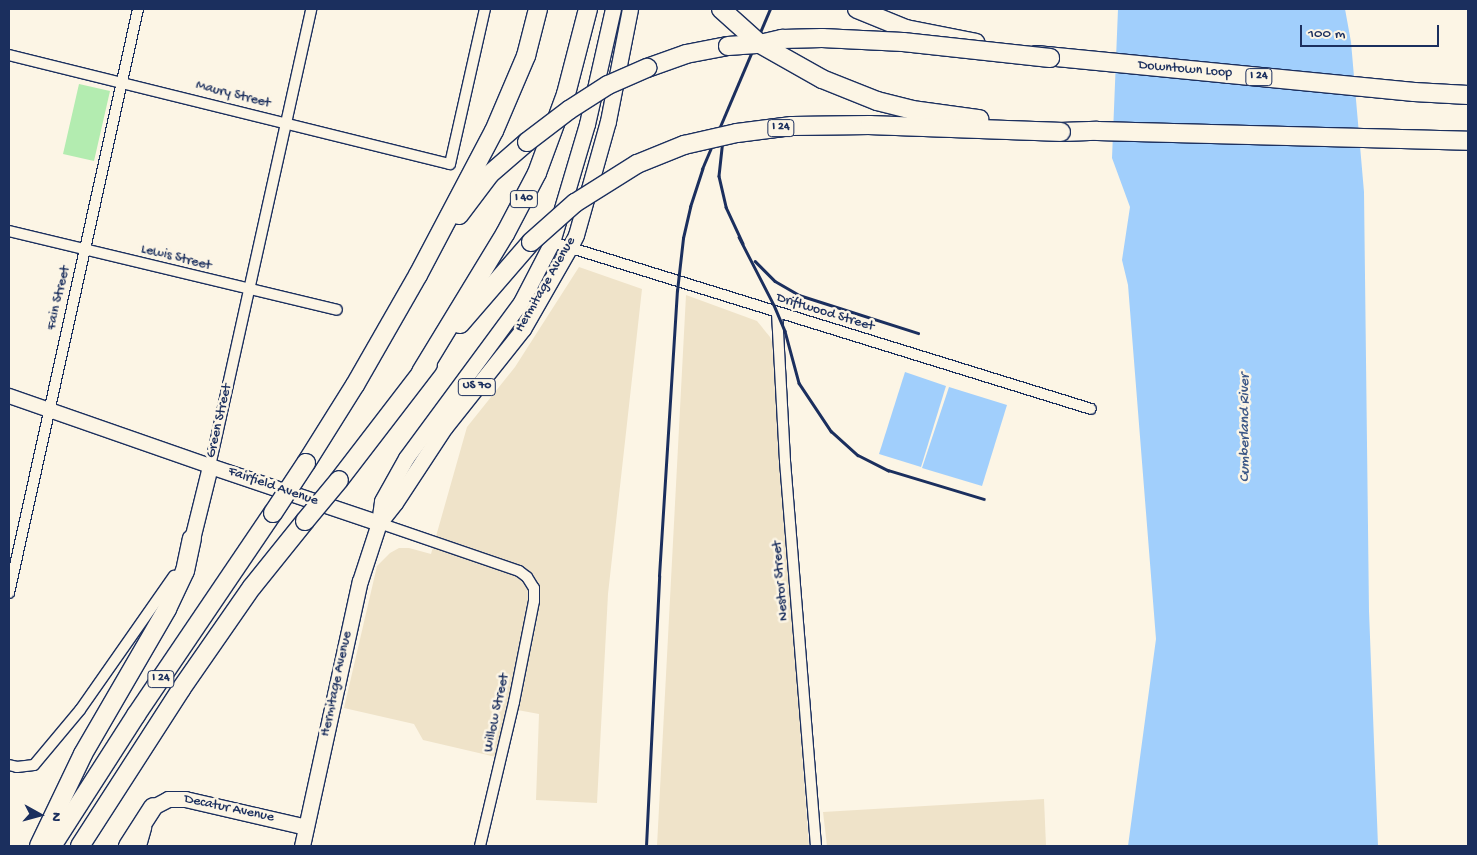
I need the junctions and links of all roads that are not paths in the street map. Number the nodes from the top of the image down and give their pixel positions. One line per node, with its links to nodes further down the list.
1 (138, 9): 12 (street, Fain Street)
2 (311, 9): 14 (street, Green Street)
3 (485, 9): 14 (street, Maury Street)
4 (538, 9): 21 (highway)
5 (588, 9): 25 (highway, I 40)
6 (612, 9): 18 (main road, Hermitage Avenue / US 70)
7 (630, 9): 19 (main road, Hermitage Avenue / US 70)
8 (721, 9): 15 (highway, bridge)
9 (857, 9): 11 (highway, bridge)
10 (9, 55): 12 (street, Maury Street)
11 (1050, 58): 13 (highway, Downtown Loop / I 24); 21 (highway, I 24, bridge)
12 (121, 82): 14 (street, Maury Street); 20 (street, Fain Street)
13 (1468, 95)
14 (286, 122): 22 (street, Green Street)
15 (1061, 132): 16 (highway, I 24); 25 (highway, I 24, bridge)
16 (1468, 141)
17 (9, 231): 20 (street, Lewis Street)
18 (552, 242): 19 (street, Driftwood Street); 30 (main road, Hermitage Avenue / US 70)
19 (570, 247): 24 (street, Driftwood Street); 30 (main road, Hermitage Avenue / US 70)
20 (85, 249): 22 (street, Lewis Street); 27 (street, Fain Street)
21 (418, 276): 38 (highway, I 24, bridge)
22 (249, 291): 23 (street, Lewis Street); 29 (street, Green Street)
23 (337, 310)
24 (778, 313): 28 (street, Driftwood Street); 44 (street, Nestor Street)
25 (421, 372): 39 (highway, I 24, bridge)
26 (9, 396): 27 (street, Fairfield Avenue)
27 (49, 408): 29 (street, Fairfield Avenue); 33 (street, Fain Street)
28 (1091, 409)
29 (210, 466): 30 (main road, Fairfield Avenue); 31 (main road, Green Street)
30 (379, 523): 32 (street, Fairfield Avenue); 36 (main road, Hermitage Avenue / US 70)
31 (192, 539): 34 (street, Green Street); 37 (highway)
32 (532, 585): 43 (street, Willow Street)
33 (9, 593)
34 (9, 765)
35 (153, 807): 36 (main road, Decatur Avenue); 40 (highway); 41 (street)
36 (306, 827): 42 (main road, Hermitage Avenue / US 70)
37 (39, 846)
38 (52, 846)
39 (80, 846)
40 (128, 846)
41 (141, 846)
42 (302, 846)
43 (480, 846)
44 (816, 846)

